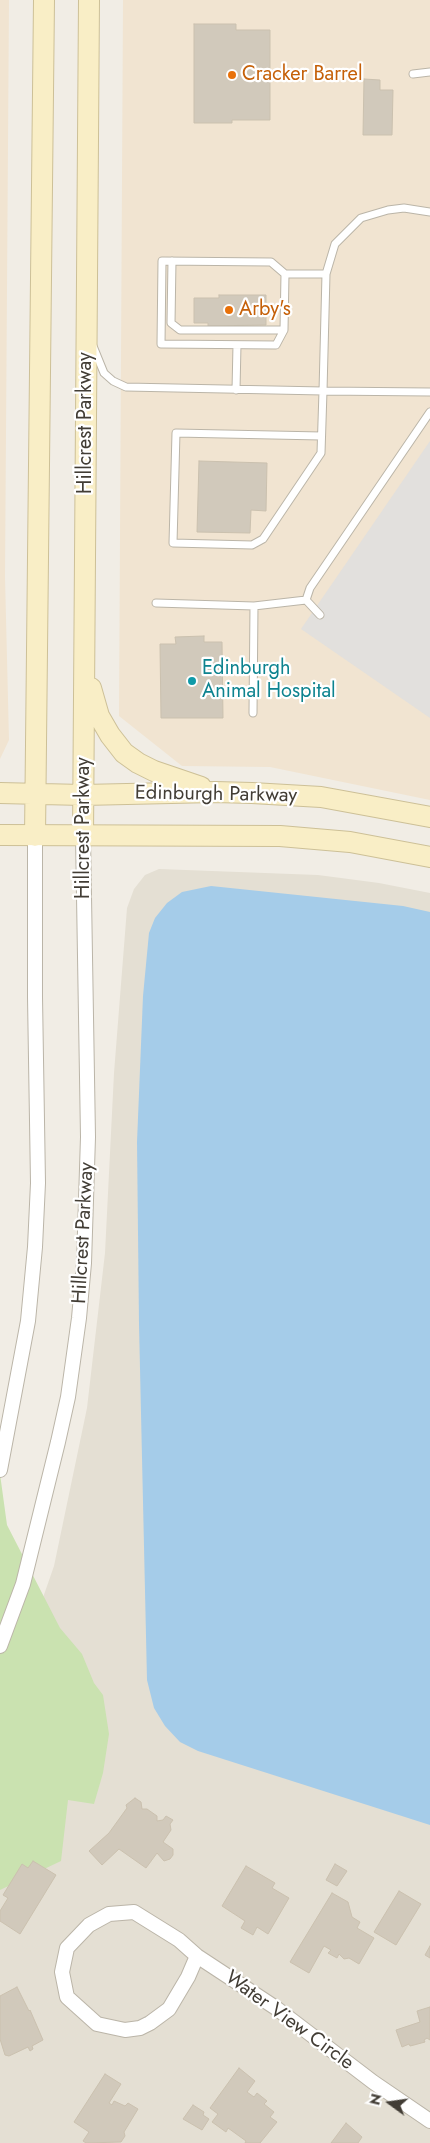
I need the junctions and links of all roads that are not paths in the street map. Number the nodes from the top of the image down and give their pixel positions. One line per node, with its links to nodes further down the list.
1 (44, 0): 25 (main road)
2 (89, 0): 9 (main road, Hillcrest Parkway)
3 (430, 72): 4 (lane)
4 (413, 74)
5 (430, 212): 8 (lane)
6 (172, 261): 7 (lane); 10 (lane); 11 (lane)
7 (285, 274): 8 (lane); 10 (lane)
8 (326, 274): 13 (lane)
9 (87, 330): 12 (lane); 21 (main road, Hillcrest Parkway)
10 (284, 330): 11 (lane)
11 (237, 345): 12 (lane)
12 (236, 390): 13 (lane)
13 (323, 391): 14 (lane); 16 (lane)
14 (430, 392)
15 (430, 412): 17 (lane)
16 (321, 436): 16 (lane)
17 (306, 600): 19 (lane); 20 (lane)
18 (156, 603): 19 (lane)
19 (254, 606): 22 (lane)
20 (320, 615)
21 (85, 636): 23 (main road); 26 (main road, Hillcrest Parkway)
22 (254, 713)
23 (215, 792): 26 (main road, Edinburgh Parkway); 27 (main road, Edinburgh Parkway)
24 (0, 794): 25 (main road, Edinburgh Parkway)
25 (36, 794): 26 (main road, Edinburgh Parkway); 29 (main road)
26 (84, 795): 30 (main road, Hillcrest Parkway)
27 (430, 817)
28 (0, 835): 29 (main road, Edinburgh Parkway)
29 (35, 836): 30 (main road, Edinburgh Parkway); 32 (street)
30 (83, 836): 31 (main road, Edinburgh Parkway); 33 (street, Hillcrest Parkway)
31 (429, 856)
32 (0, 1470)
33 (0, 1646)
34 (197, 1956): 34 (street, Water View Circle); 35 (street, Water View Circle)
35 (430, 2121)

